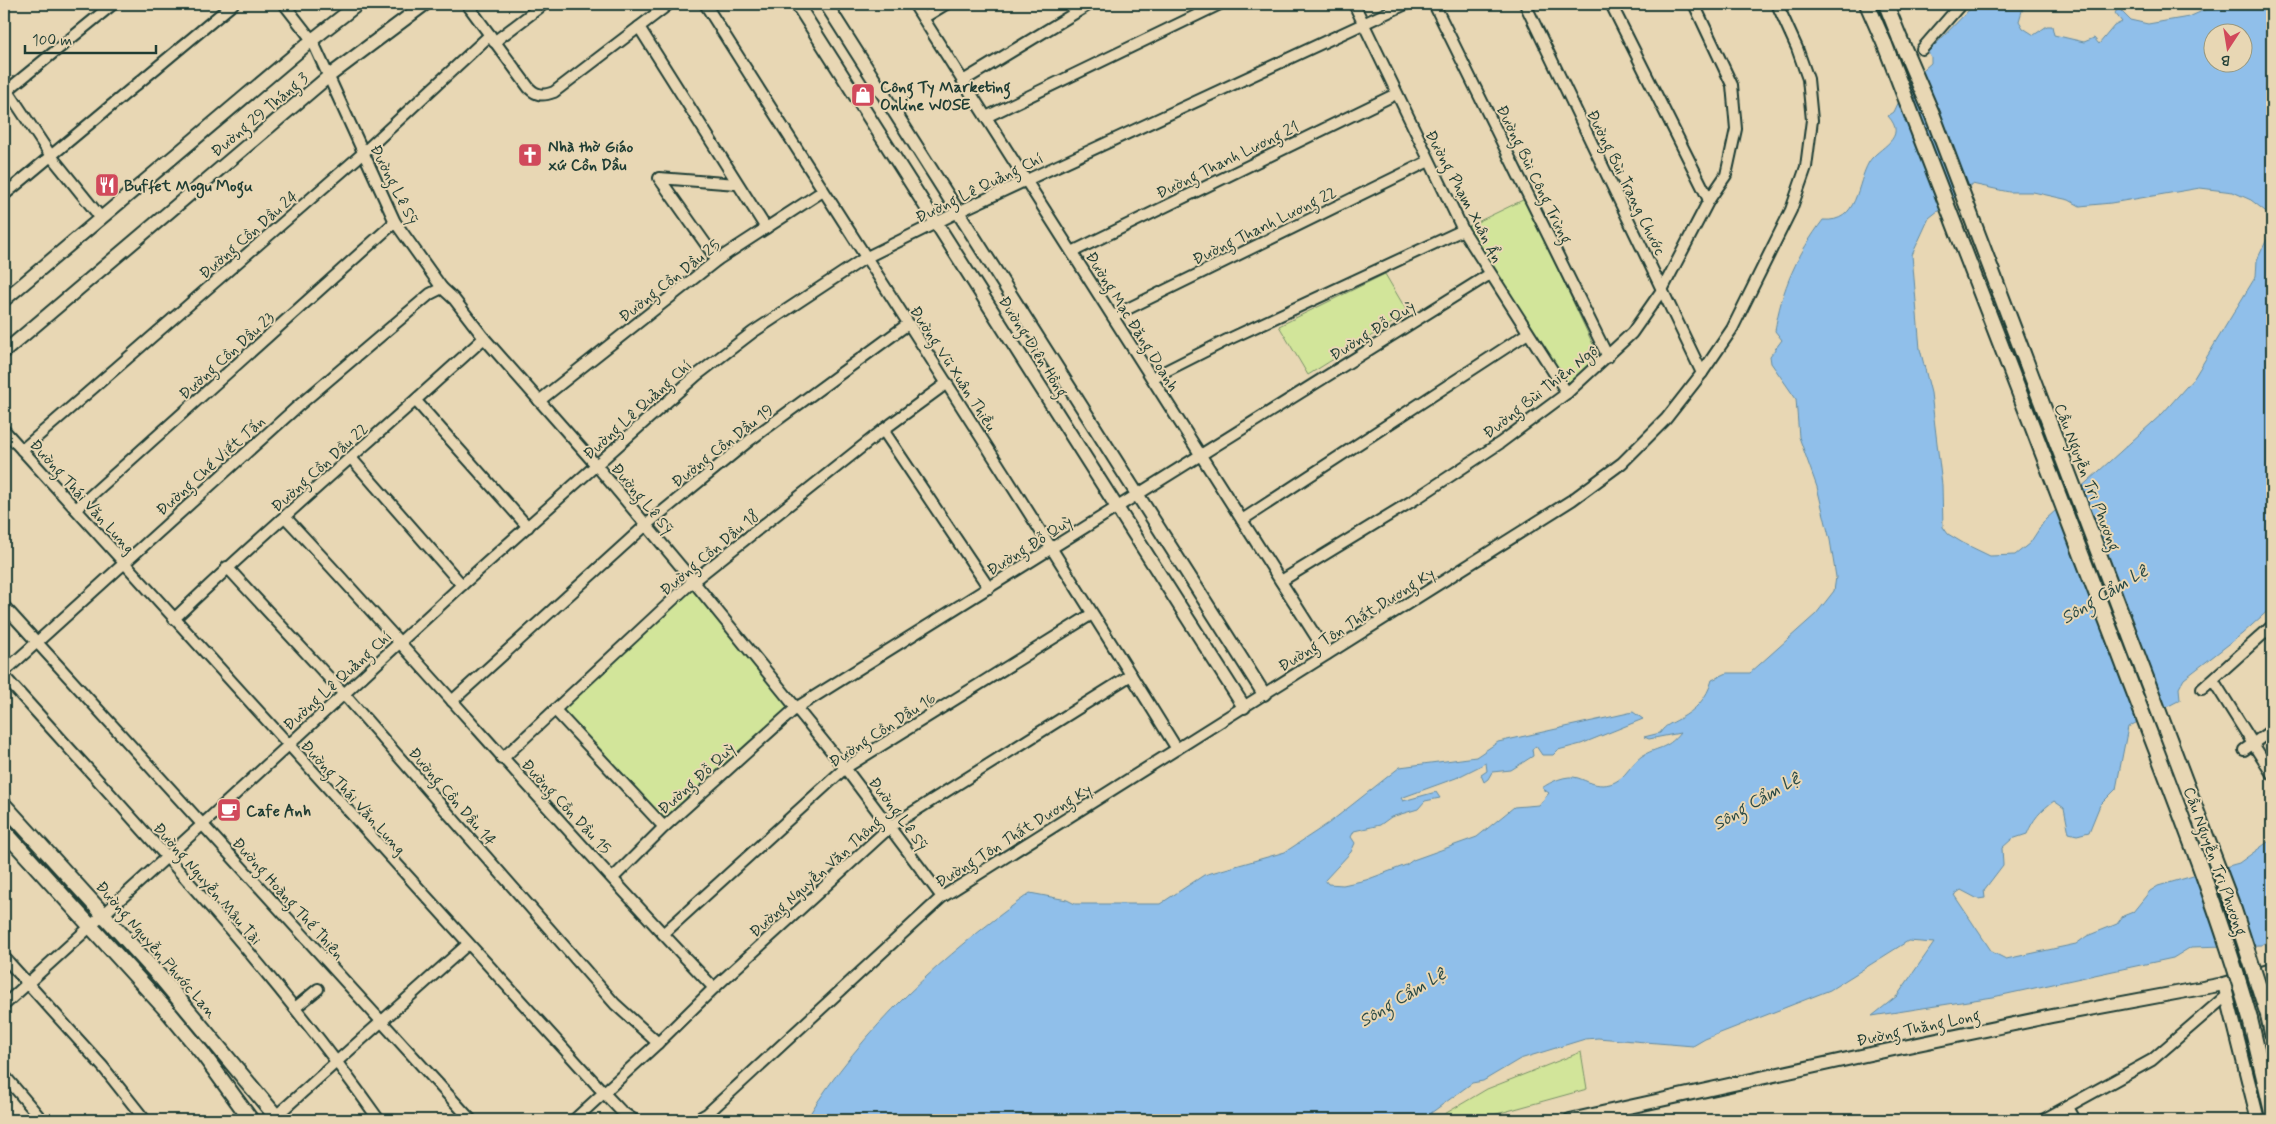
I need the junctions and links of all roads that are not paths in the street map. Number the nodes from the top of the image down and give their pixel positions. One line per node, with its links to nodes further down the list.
1 (113, 4): 34 (street)
2 (233, 4): 38 (street)
3 (284, 4): 30 (street, Đường Lê Sỹ)
4 (358, 4): 30 (street, Đường 29 Tháng 3)
5 (425, 4): 32 (street, Đường 29 Tháng 3)
6 (466, 4): 29 (street)
7 (544, 4): 29 (street, Đường Cồn Dầu 24)
8 (669, 4): 28 (street)
9 (705, 4): 42 (street, Đường Vũ Xuân Thiều)
10 (797, 4): 48 (street, Đường Diên Hồng)
11 (826, 4): 45 (street, Đường Diên Hồng)
12 (914, 4): 26 (street, Đường Mạc Đăng Doanh)
13 (946, 4): 26 (street)
14 (1090, 4): 33 (street)
15 (1220, 4): 36 (street)
16 (1354, 4): 27 (street, Đường Phạm Xuân Ẩn)
17 (1406, 4): 27 (street, Đường Lê Quảng Chí)
18 (1434, 4): 63 (street, Đường Bùi Công Trừng)
19 (1525, 4): 56 (street, Đường Bùi Trang Chước)
20 (1611, 4): 44 (street)
21 (1694, 4): 44 (street, Đường Bùi Thiện Ngộ)
22 (1777, 4): 64 (street, Đường Tôn Thất Dương Kỵ)
23 (1867, 4): 143 (main road, Cầu Nguyễn Tri Phương, bridge)
24 (1886, 4): 137 (main road, Cầu Nguyễn Tri Phương, bridge)
25 (1961, 4): 31 (street)
26 (923, 18): 33 (street, Đường Mạc Đăng Doanh)
27 (1363, 24): 35 (street, Đường Phạm Xuân Ẩn); 40 (street, Đường Lê Quảng Chí)
28 (639, 27): 29 (street); 41 (street)
29 (492, 39): 37 (street, Đường Cồn Dầu 24)
30 (312, 40): 32 (street, Đường Lê Sỹ); 46 (street, Đường 29 Tháng 3)
31 (1922, 49)
32 (329, 76): 37 (street, Đường Lê Sỹ); 62 (street, Đường 29 Tháng 3)
33 (963, 81): 36 (street, Đường Mạc Đăng Doanh)
34 (5, 89): 38 (street)
35 (1396, 94): 39 (street, Đường Phạm Xuân Ẩn); 51 (street, Đường Thanh Lương 21)
36 (986, 118): 40 (street, Đường Mạc Đăng Doanh)
37 (362, 154): 47 (street, Đường Lê Sỹ); 72 (street, Đường Cồn Dầu 24)
38 (51, 156): 43 (street); 46 (street)
39 (1428, 161): 50 (street, Đường Phạm Xuân Ẩn); 58 (street, Đường Thanh Lương 22)
40 (1028, 179): 45 (street, Đường Lê Quảng Chí); 51 (street, Đường Mạc Đăng Doanh)
41 (737, 184): 49 (street); 53 (street)
42 (823, 191): 49 (street, Đường Cồn Dầu 25); 52 (street, Đường Vũ Xuân Thiều)
43 (4, 195)
44 (1709, 200): 56 (street, Đường Bùi Thiện Ngộ)
45 (958, 212): 48 (street, Đường Lê Quảng Chí); 76 (street, Đường Diên Hồng)
46 (101, 218): 57 (street, Đường 29 Tháng 3)
47 (394, 222): 55 (street, Đường Lê Sỹ); 78 (street, Đường Cồn Dầu 23)
48 (937, 223): 52 (street, Đường Lê Quảng Chí); 77 (street, Đường Diên Hồng)
49 (766, 228): 53 (street, Đường Cồn Dầu 25)
50 (1463, 230): 54 (street, Đường Phạm Xuân Ẩn); 65 (street)
51 (1072, 252): 58 (street, Đường Mạc Đăng Doanh)
52 (865, 258): 59 (street, Đường Vũ Xuân Thiều); 75 (street, Đường Lê Quảng Chí)
53 (717, 260): 69 (street, Đường Cồn Dầu 25)
54 (1490, 274): 60 (street, Đường Phạm Xuân Ẩn); 73 (street, Đường Đỗ Quỳ)
55 (442, 288): 61 (street, Đường Lê Sỹ); 84 (street, Đường Chế Viết Tấn)
56 (1662, 290): 63 (street, Đường Bùi Thiện Ngộ); 64 (street, Đường Bùi Trang Chước)
57 (4, 300)
58 (1112, 316): 65 (street, Đường Mạc Đăng Doanh)
59 (908, 324): 66 (street, Đường Vũ Xuân Thiều); 81 (street, Đường Cồn Dầu 19)
60 (1528, 333): 67 (street, Đường Phạm Xuân Ẩn); 80 (street)
61 (484, 338): 68 (street, Đường Cồn Dầu 22); 69 (street, Đường Lê Sỹ)
62 (4, 352)
63 (1608, 357): 67 (street, Đường Bùi Thiện Ngộ)
64 (1702, 373): 96 (street, Đường Tôn Thất Dương Kỵ)
65 (1152, 378): 73 (street, Đường Mạc Đăng Doanh)
66 (947, 383): 71 (street, Đường Cồn Dầu 18); 83 (street, Đường Vũ Xuân Thiều)
67 (1567, 393): 87 (street, Đường Bùi Thiện Ngộ)
68 (416, 401): 74 (street, Đường Cồn Dầu 22); 82 (street)
69 (539, 401): 75 (street, Đường Lê Sỹ)
70 (4, 430): 72 (street, Đường Thái Văn Lung)
71 (883, 430): 86 (street, Đường Cồn Dầu 18); 89 (street)
72 (22, 450): 78 (street, Đường Thái Văn Lung)
73 (1200, 454): 76 (street, Đường Đỗ Quỳ); 80 (street, Đường Mạc Đăng Doanh)
74 (351, 458): 79 (street, Đường Cồn Dầu 22); 88 (street)
75 (596, 465): 81 (street, Đường Lê Sỹ); 82 (street, Đường Lê Quảng Chí)
76 (1137, 495): 77 (street, Đường Đỗ Quỳ); 103 (street, Đường Diên Hồng)
77 (1118, 508): 83 (street, Đường Đỗ Quỳ); 105 (street, Đường Diên Hồng)
78 (76, 509): 84 (street, Đường Thái Văn Lung)
79 (285, 517): 85 (street, Đường Cồn Dầu 22); 95 (street, Đường Cồn Dầu 15)
80 (1242, 520): 87 (street, Đường Mạc Đăng Doanh)
81 (646, 525): 86 (street, Đường Lê Sỹ); 104 (street, Đường Cồn Dầu 19)
82 (528, 527): 88 (street, Đường Lê Quảng Chí)
83 (1051, 549): 89 (street, Đường Đỗ Quỳ); 91 (street, Đường Vũ Xuân Thiều)
84 (124, 564): 92 (street, Đường Thái Văn Lung); 94 (street, Đường Chế Viết Tấn)
85 (227, 567): 92 (street, Đường Cồn Dầu 22); 102 (street, Đường Cồn Dầu 14)
86 (693, 581): 106 (street, Đường Lê Sỹ); 107 (street, Đường Cồn Dầu 18)
87 (1281, 581): 96 (street, Đường Mạc Đăng Doanh)
88 (462, 585): 95 (street, Đường Lê Quảng Chí)
89 (989, 588): 106 (street, Đường Đỗ Quỳ)
90 (4, 606): 94 (street, Đường Hoàng Thế Thiện)
91 (1092, 614): 98 (street, Đường Vũ Xuân Thiều); 114 (street, Đường Cồn Dầu 16)
92 (174, 619): 110 (street, Đường Thái Văn Lung)
93 (2272, 626): 100 (street)
94 (37, 642): 97 (street, Đường Chế Viết Tấn); 117 (street, Đường Hoàng Thế Thiện)
95 (402, 642): 102 (street, Đường Lê Quảng Chí); 104 (street, Đường Cồn Dầu 15)
96 (1327, 654): 103 (street, Đường Tôn Thất Dương Kỵ)
97 (4, 672)
98 (1131, 675): 111 (street, Đường Vũ Xuân Thiều); 118 (street, Đường Nguyễn Văn Thông)
99 (4, 676): 121 (street, Đường Nguyễn Mậu Tài)
100 (2212, 680): 101 (street); 109 (street)
101 (2202, 690)
102 (343, 693): 110 (street, Đường Lê Quảng Chí); 138 (street, Đường Cồn Dầu 14)
103 (1264, 694): 105 (street, Đường Tôn Thất Dương Kỵ)
104 (452, 701): 113 (street, Đường Cồn Dầu 15)
105 (1244, 707): 111 (street, Đường Tôn Thất Dương Kỵ)
106 (796, 708): 114 (street, Đường Lê Sỹ); 119 (street, Đường Đỗ Quỳ)
107 (555, 710): 113 (street, Đường Cồn Dầu 18); 119 (street)
108 (2272, 730): 109 (street)
109 (2253, 743): 112 (street); 115 (street)
110 (287, 746): 117 (street, Đường Lê Quảng Chí); 127 (street, Đường Thái Văn Lung)
111 (1177, 749): 123 (street, Đường Tôn Thất Dương Kỵ)
112 (2244, 750)
113 (502, 759): 122 (street, Đường Cồn Dầu 15)
114 (845, 768): 118 (street, Đường Lê Sỹ); 126 (street, Đường Cồn Dầu 16)
115 (2272, 774)
116 (4, 805): 124 (main road, Đường Nguyễn Phước Lan)
117 (203, 824): 121 (street, Đường Lê Quảng Chí); 136 (street, Đường Hoàng Thế Thiện)
118 (891, 826): 123 (street, Đường Lê Sỹ); 131 (street, Đường Nguyễn Văn Thông)
119 (664, 827): 122 (street, Đường Đỗ Quỳ)
120 (4, 831): 125 (main road, Đường Nguyễn Phước Lan)
121 (167, 858): 124 (street, Đường Lê Quảng Chí); 135 (street, Đường Nguyễn Mậu Tài)
122 (613, 878): 126 (street, Đường Cồn Dầu 15)
123 (942, 897): 152 (street, Đường Tôn Thất Dương Kỵ)
124 (104, 914): 125 (street, Đường Lê Quảng Chí); 144 (main road, Đường Nguyễn Phước Lan)
125 (90, 927): 130 (street, Đường Lê Quảng Chí); 147 (main road, Đường Nguyễn Phước Lan)
126 (663, 934): 131 (street, Đường Cồn Dầu 15)
127 (468, 944): 136 (street); 141 (street, Đường Thái Văn Lung)
128 (4, 957): 130 (street)
129 (2272, 970): 133 (street, Đường Thăng Long)
130 (28, 983): 134 (street, Đường Lê Quảng Chí); 146 (street)
131 (714, 988): 138 (street, Đường Nguyễn Văn Thông)
132 (318, 989): 135 (street)
133 (2226, 989): 142 (street); 153 (street, Đường Thăng Long); 156 (street)
134 (4, 1005)
135 (295, 1008): 139 (street, Đường Nguyễn Mậu Tài)
136 (381, 1022): 139 (street); 149 (street, Đường Hoàng Thế Thiện)
137 (2272, 1033)
138 (658, 1044): 141 (street, Đường Nguyễn Văn Thông)
139 (337, 1061): 144 (street); 148 (street, Đường Nguyễn Mậu Tài)
140 (4, 1075): 145 (street)
141 (604, 1093): 150 (street, Đường Nguyễn Văn Thông); 151 (street)
142 (2068, 1107): 154 (street); 155 (street)
143 (2272, 1112)
144 (278, 1118)
145 (42, 1120)
146 (145, 1120)
147 (251, 1120)
148 (379, 1120)
149 (471, 1120)
150 (574, 1120)
151 (634, 1120)
152 (696, 1120)
153 (1570, 1120)
154 (2043, 1120)
155 (2075, 1120)
156 (2258, 1120)

